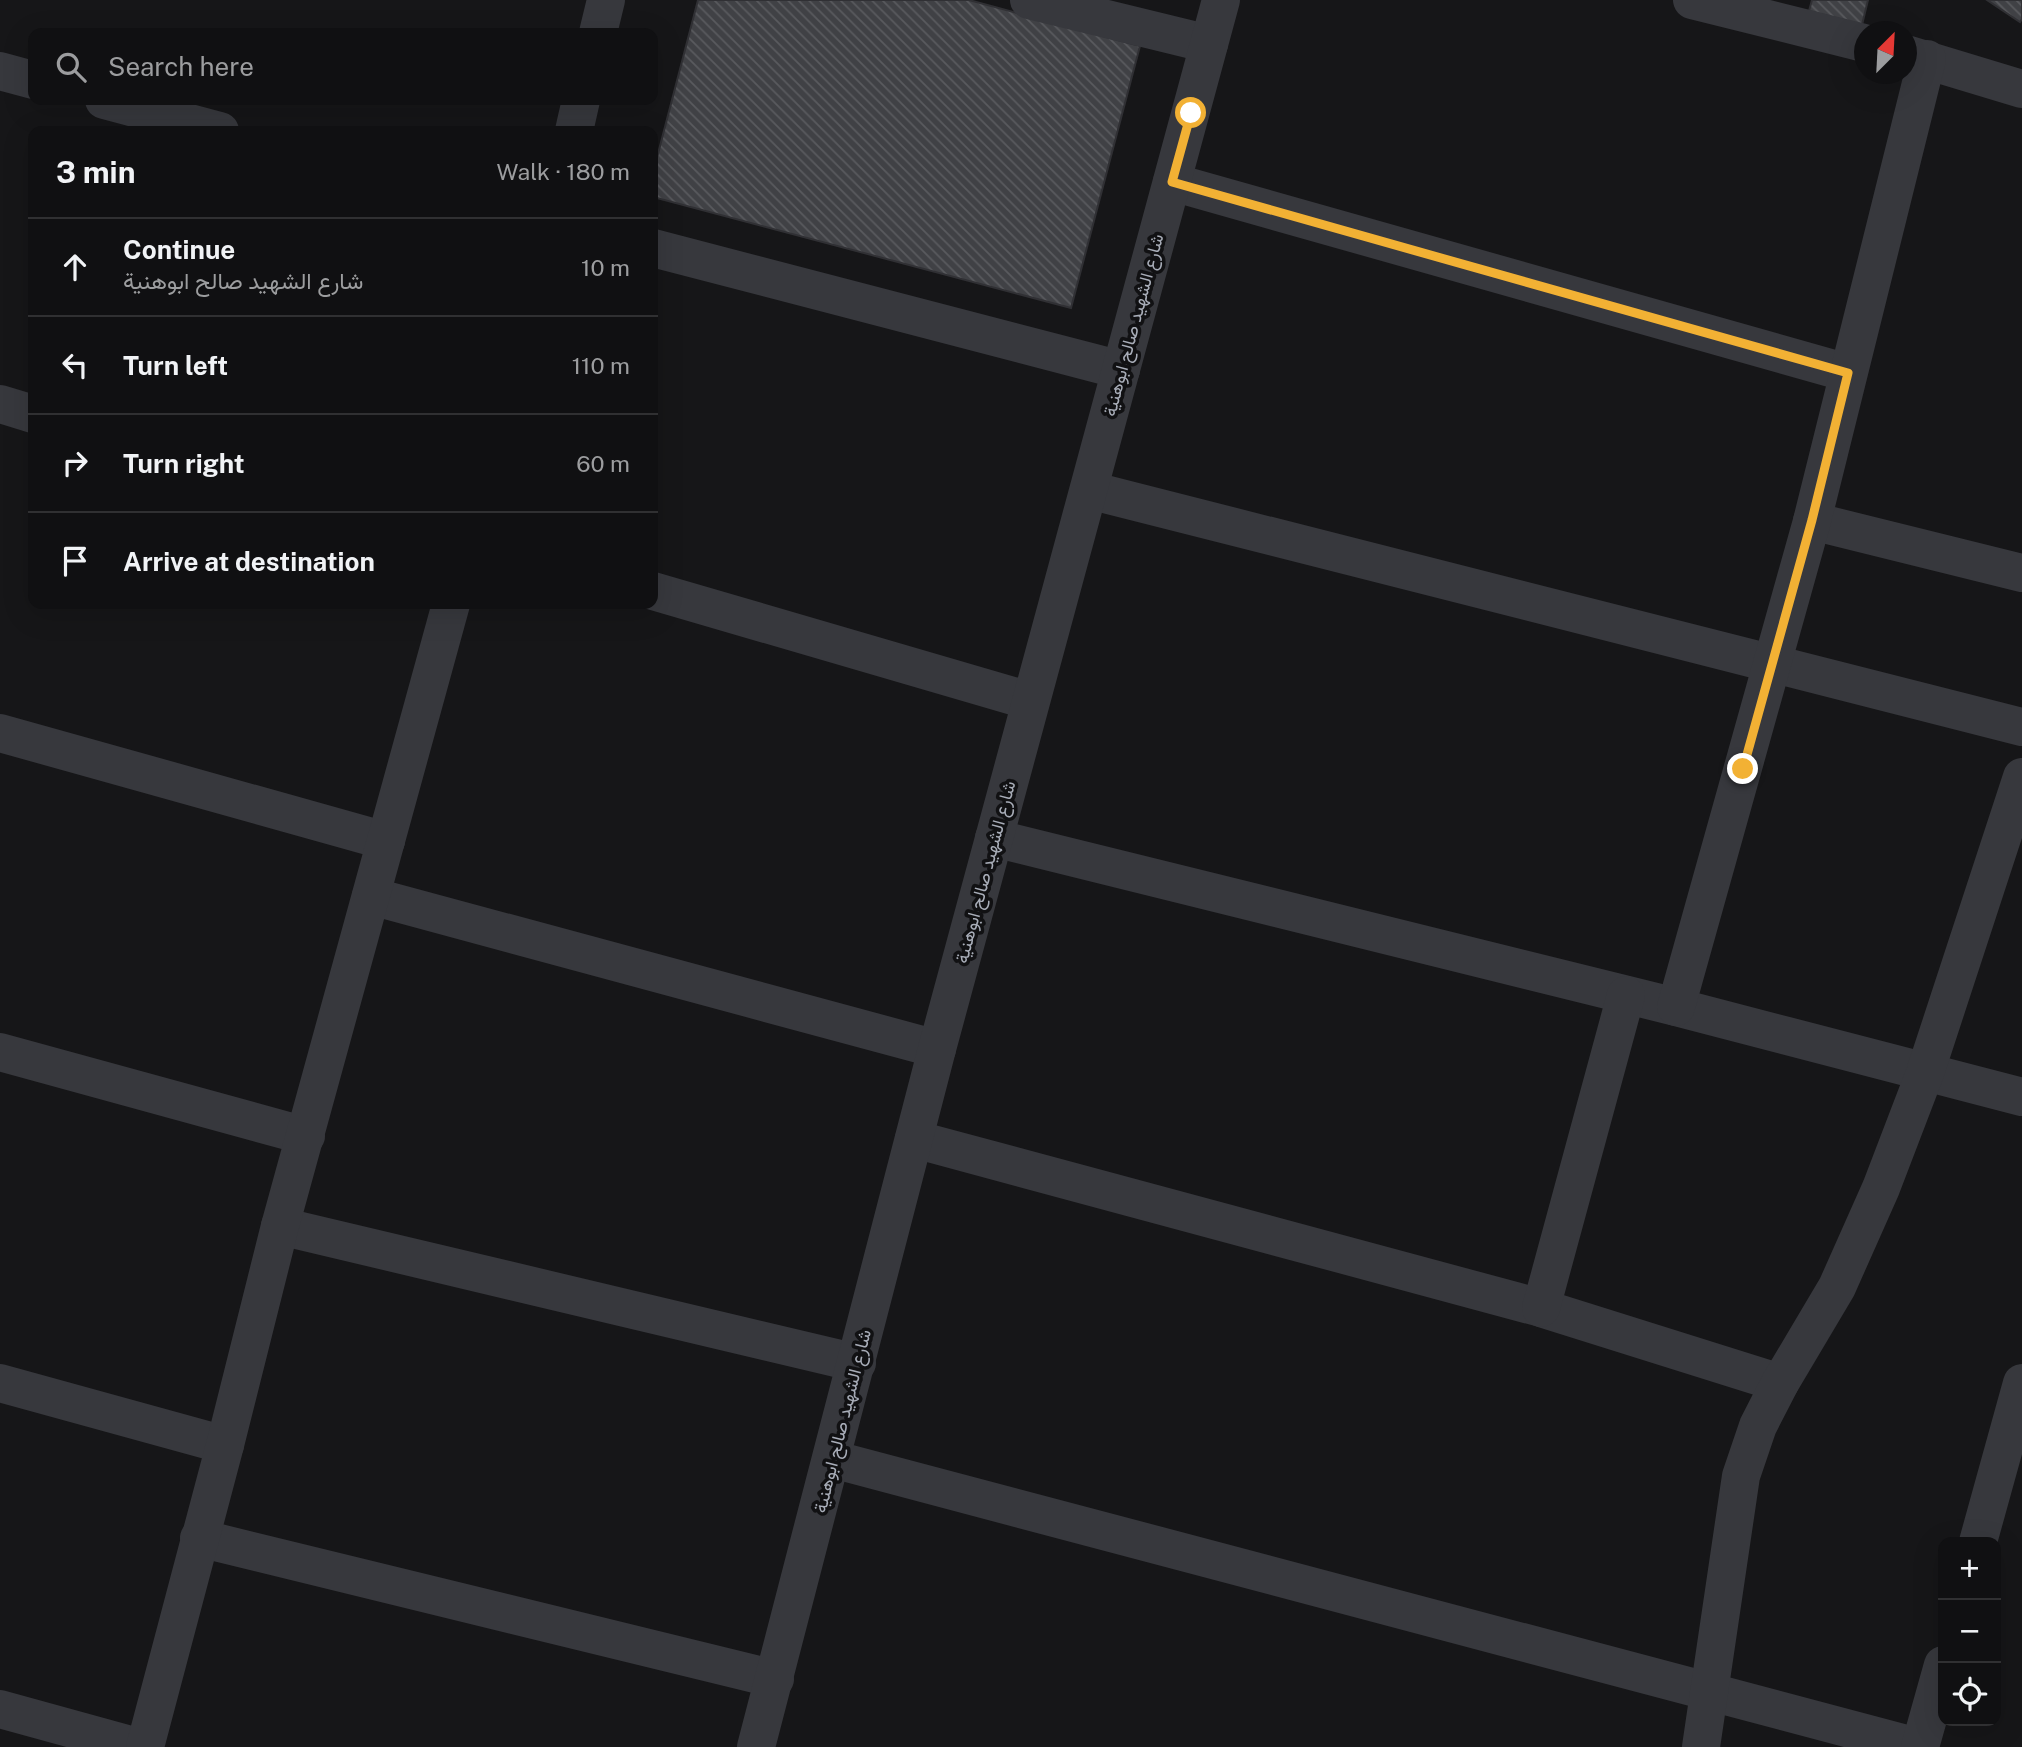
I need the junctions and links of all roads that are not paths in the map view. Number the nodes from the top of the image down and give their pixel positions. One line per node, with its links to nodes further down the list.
1 (606, 0): 6 (street)
2 (1028, 0): 8 (street)
3 (1221, 0): 8 (street, شارع الشهيد صالح ابوهنية)
4 (1692, 0): 5 (street)
5 (1735, 6): 7 (street)
6 (599, 28)
7 (1854, 40)
8 (1209, 44): 18 (street, شارع الشهيد صالح ابوهنية)
9 (1917, 56): 13 (street)
10 (0, 71): 11 (street)
11 (28, 79)
12 (1911, 84): 21 (street)
13 (2022, 89)
14 (123, 105): 16 (street)
15 (580, 105): 17 (street)
16 (201, 126)
17 (574, 126)
18 (1172, 182): 20 (street, شارع الشهيد صالح ابوهنية); 21 (street)
19 (658, 249): 20 (street)
20 (1121, 370): 24 (street, شارع الشهيد صالح ابوهنية)
21 (1848, 373): 25 (street)
22 (0, 404): 23 (street)
23 (28, 412)
24 (1089, 490): 29 (street); 30 (street, شارع الشهيد صالح ابوهنية)
25 (1812, 520): 26 (street); 29 (street)
26 (2022, 573)
27 (658, 592): 30 (street)
28 (450, 609): 35 (street)
29 (1773, 663): 31 (street); 38 (street)
30 (1030, 701): 34 (street, شارع الشهيد صالح ابوهنية)
31 (2022, 727)
32 (0, 733): 35 (street)
33 (2022, 777): 41 (street)
34 (994, 838): 37 (street); 39 (street, شارع الشهيد صالح ابوهنية)
35 (386, 841): 36 (street)
36 (371, 897): 39 (street); 43 (street)
37 (1626, 995): 38 (street); 46 (street)
38 (1676, 1007): 41 (street)
39 (937, 1049): 44 (street, شارع الشهيد صالح ابوهنية)
40 (0, 1052): 43 (street)
41 (1925, 1073): 42 (street); 49 (street)
42 (2022, 1097)
43 (306, 1136): 45 (street)
44 (914, 1139): 46 (street); 47 (street, شارع الشهيد صالح ابوهنية)
45 (280, 1226): 47 (street); 51 (street)
46 (1541, 1308): 49 (street)
47 (857, 1363): 52 (street, شارع الشهيد صالح ابوهنية)
48 (0, 1383): 51 (street)
49 (1780, 1383): 57 (street)
50 (2022, 1383): 53 (street)
51 (225, 1444): 54 (street)
52 (832, 1459): 55 (street, شارع الشهيد صالح ابوهنية); 57 (street)
53 (1979, 1537)
54 (199, 1538): 55 (street); 60 (street)
55 (775, 1679): 61 (street, شارع الشهيد صالح ابوهنية)
56 (1938, 1682): 63 (street)
57 (1710, 1693): 62 (street); 63 (street)
58 (0, 1709): 59 (street)
59 (138, 1747)
60 (145, 1747)
61 (756, 1747)
62 (1701, 1747)
63 (1919, 1747)

